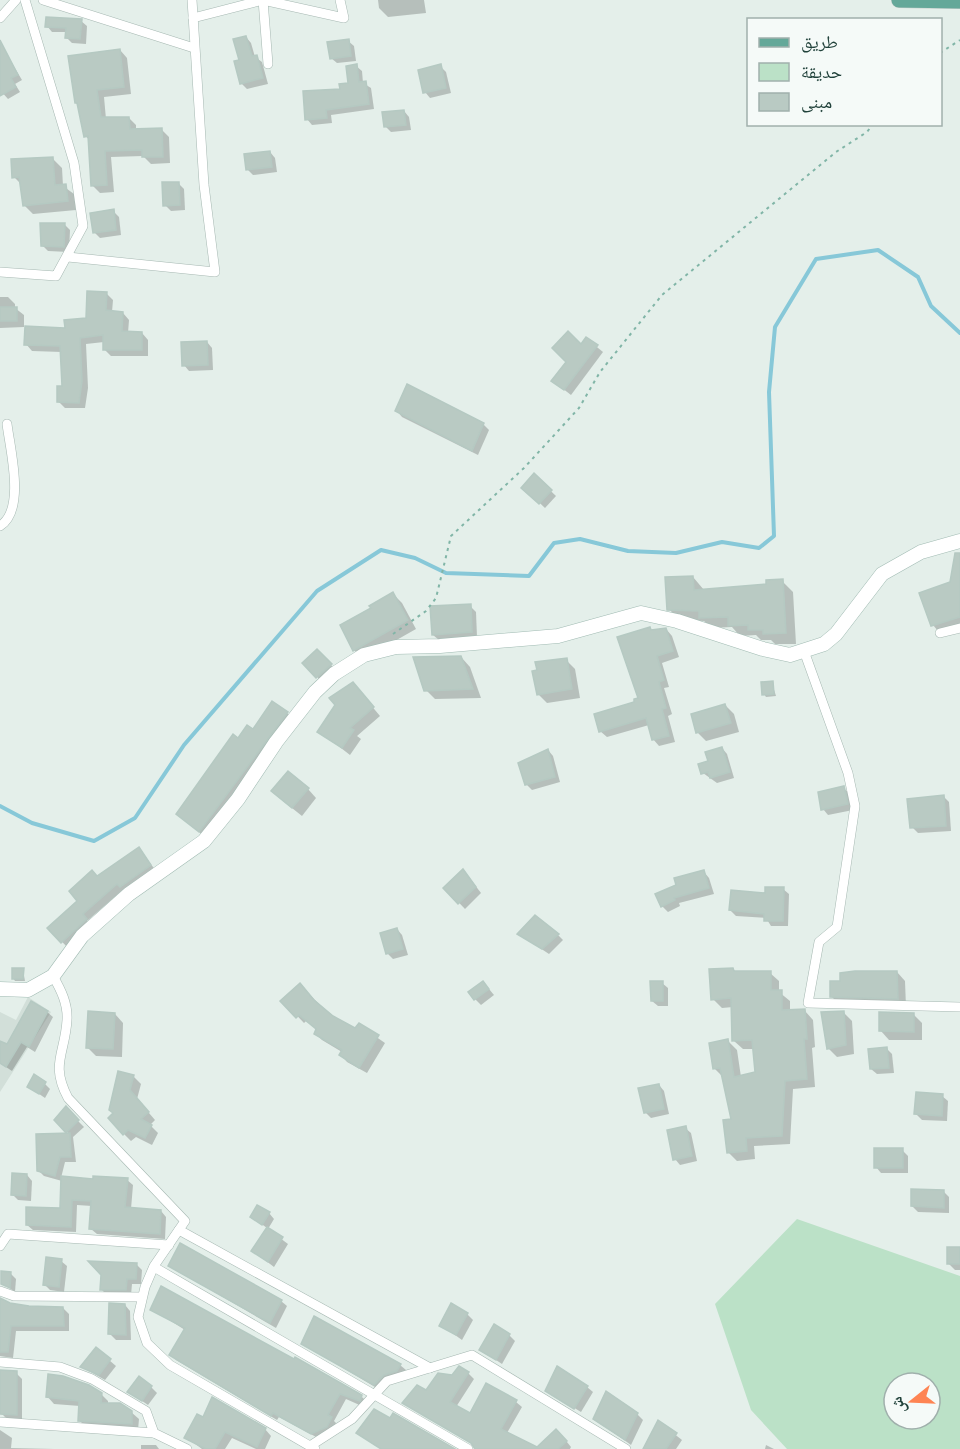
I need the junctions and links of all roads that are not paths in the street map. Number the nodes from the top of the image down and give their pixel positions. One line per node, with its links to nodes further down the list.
1 (16, 0): 9 (street)
2 (25, 0): 13 (street)
3 (43, 0): 11 (street)
4 (192, 0): 10 (street)
5 (263, 0): 6 (street); 10 (street); 12 (street)
6 (340, 0)
7 (898, 0): 8 (main road)
8 (960, 1)
9 (0, 18)
10 (194, 18): 11 (street)
11 (194, 48): 13 (street)
12 (268, 64)
13 (68, 257): 14 (street)
14 (0, 272)
15 (7, 424): 16 (street)
16 (0, 526)
17 (960, 541): 20 (main road)
18 (960, 628): 19 (street)
19 (940, 633)
20 (804, 651): 21 (main road); 23 (street)
21 (53, 976): 22 (main road); 24 (street)
22 (0, 989)
23 (960, 1007)
24 (179, 1230): 25 (street); 31 (street)
25 (169, 1245): 26 (street); 27 (street)
26 (0, 1246)
27 (154, 1267): 29 (street); 32 (street)
28 (0, 1291): 29 (street)
29 (142, 1297): 35 (street)
30 (0, 1362): 34 (street)
31 (430, 1368): 32 (street); 38 (street)
32 (372, 1395): 35 (street); 37 (street)
33 (0, 1422): 34 (street)
34 (154, 1434): 36 (street)
35 (312, 1448)
36 (187, 1449)
37 (468, 1449)
38 (626, 1449)

